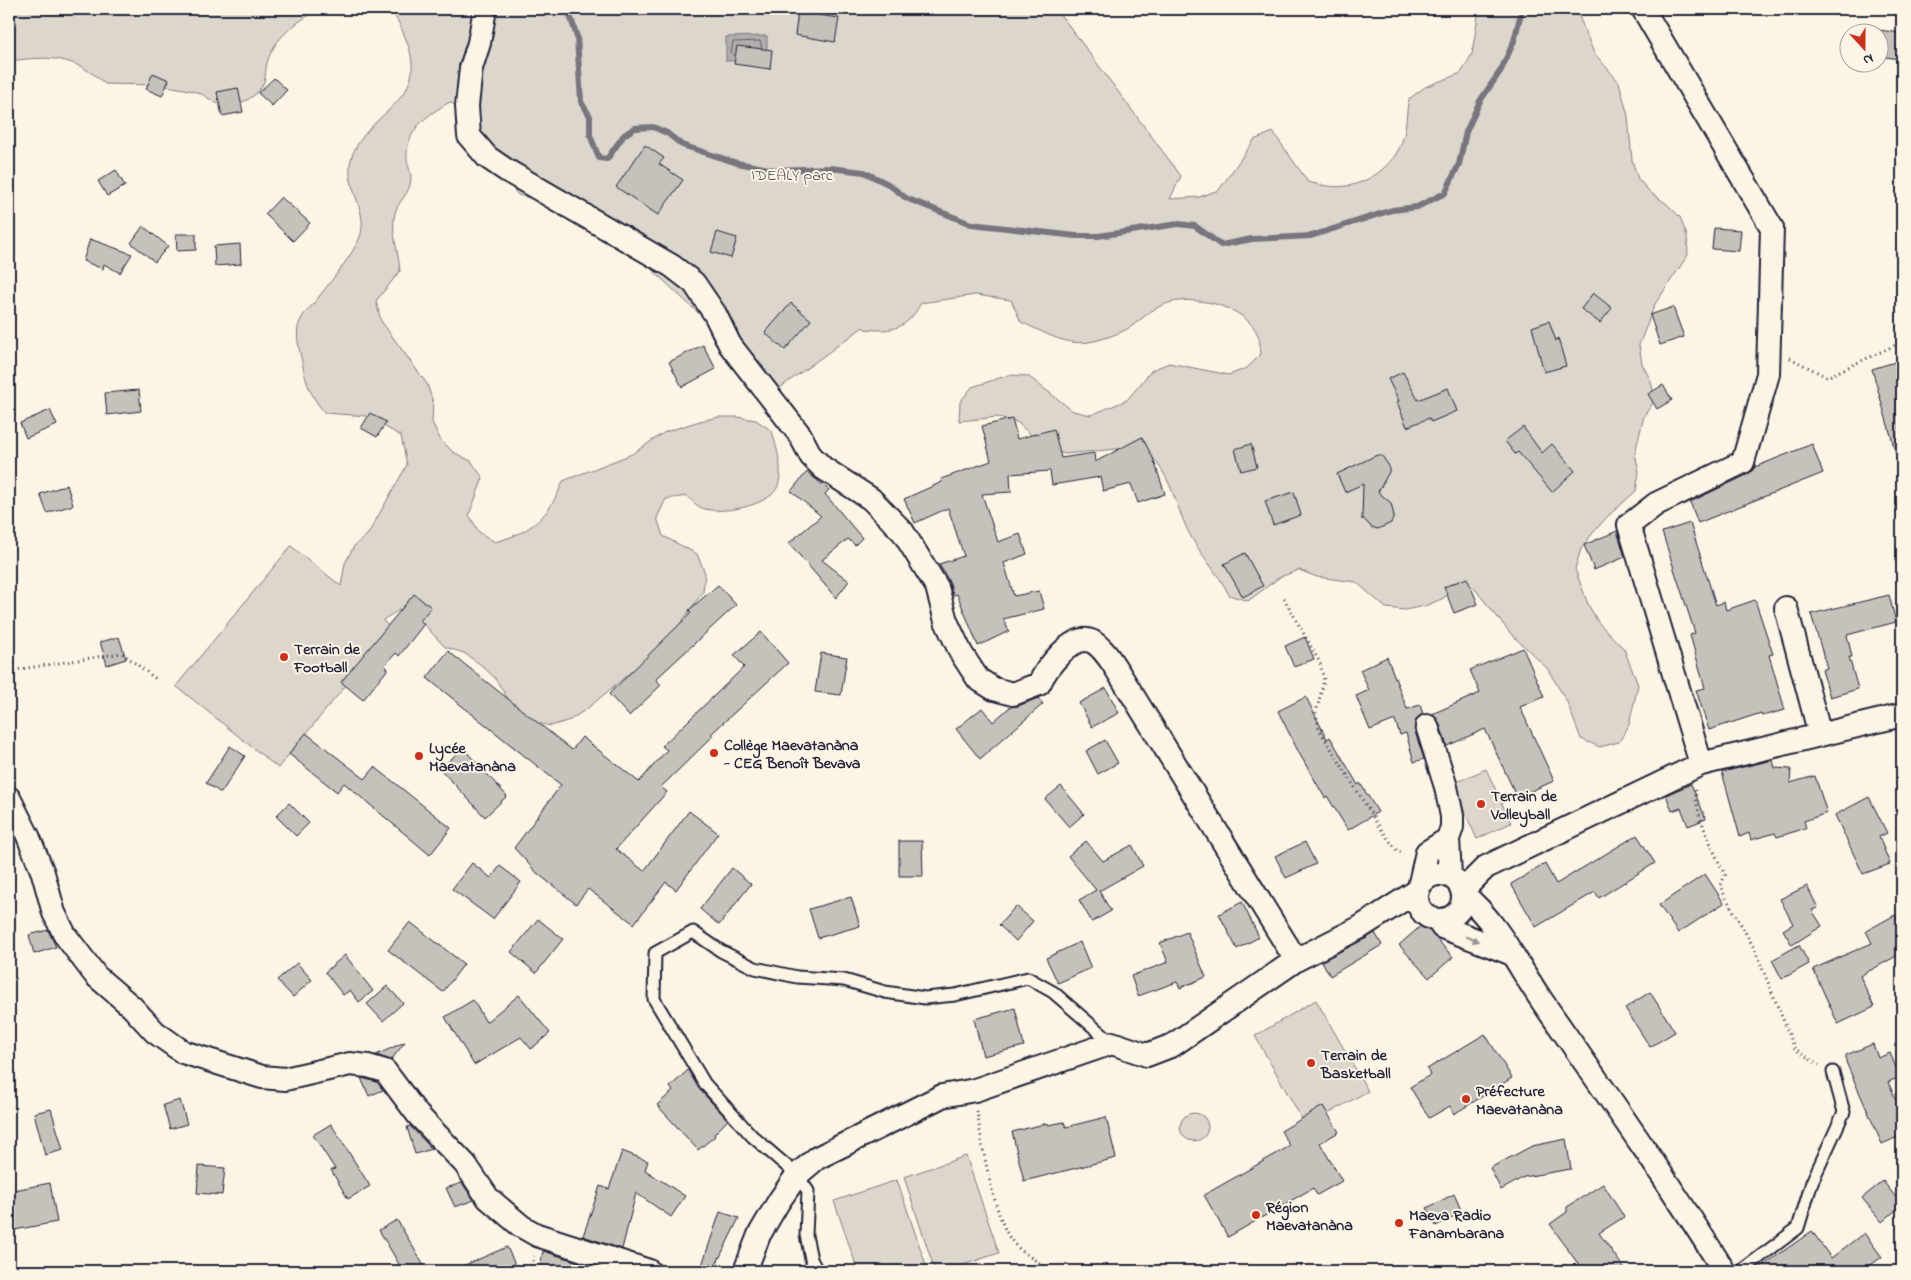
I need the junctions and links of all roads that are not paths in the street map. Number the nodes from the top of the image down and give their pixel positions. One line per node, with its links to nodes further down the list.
1 (485, 9): 15 (street)
2 (1643, 9): 7 (street)
3 (1786, 608): 6 (street)
4 (1902, 715): 6 (street)
5 (1428, 726): 9 (street)
6 (1820, 735): 7 (street)
7 (1701, 764): 11 (street)
8 (9, 798): 19 (street)
9 (1448, 839): 10 (street); 11 (street)
10 (1419, 887): 11 (street); 12 (street); 13 (street)
11 (1459, 887): 12 (street); 14 (street)
12 (1430, 917): 13 (street); 14 (street, one-way to 14)
13 (1359, 928): 15 (street)
14 (1510, 953): 22 (street)
15 (1296, 960): 16 (street)
16 (1112, 1043): 18 (street); 18 (lane)
17 (1833, 1072): 23 (lane)
18 (797, 1176): 20 (street); 21 (lane)
19 (649, 1271)
20 (745, 1271)
21 (817, 1271)
22 (1724, 1271)
23 (1742, 1271)

